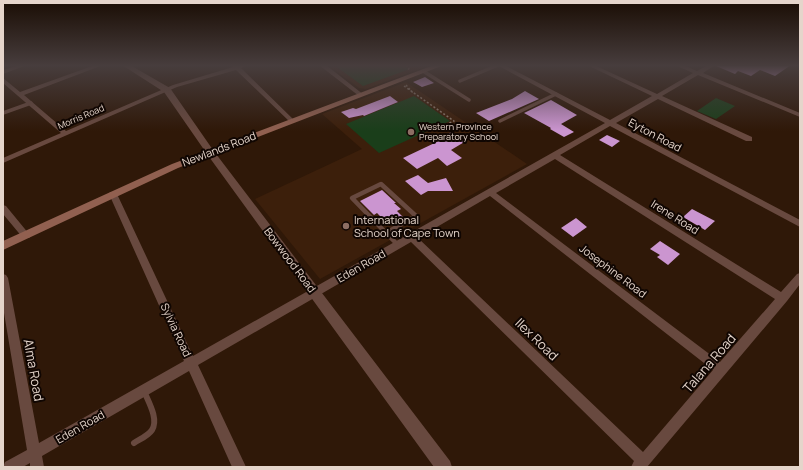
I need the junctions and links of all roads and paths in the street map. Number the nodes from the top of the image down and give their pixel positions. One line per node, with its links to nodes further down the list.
1 (11, 87): 15 (street)
2 (39, 87): 15 (street)
3 (162, 87): 14 (street, Bowwood Road)
4 (176, 87): 14 (street, Morris Road)
5 (257, 87): 23 (street)
6 (351, 87): 17 (street)
7 (382, 87): 17 (main road, Newlands Road)
8 (406, 87): 26 (path)
9 (448, 87): 19 (lane)
10 (542, 87): 16 (street, Eyton Road)
11 (637, 87): 18 (street)
12 (673, 87): 18 (street, Eden Road)
13 (733, 87): 22 (street)
14 (167, 90): 27 (street, Morris Road); 29 (street, Bowwood Road)
15 (20, 94): 20 (street)
16 (556, 94): 24 (lane); 25 (street, Eyton Road)
17 (361, 95): 23 (main road, Newlands Road)
18 (657, 96): 25 (street, Eden Road); 28 (street)
19 (469, 100)
20 (31, 103): 21 (lane); 27 (street)
21 (3, 113)
22 (800, 114)
23 (292, 121): 29 (main road, Newlands Road)
24 (500, 121)
25 (610, 123): 30 (street, Eden Road); 35 (street, Eyton Road)
26 (430, 131)
27 (66, 134): 31 (street, Morris Road)
28 (749, 138)
29 (210, 152): 33 (main road, Newlands Road); 43 (street, Bowwood Road)
30 (554, 155): 32 (street, Eden Road); 44 (street, Irene Road)
31 (3, 161)
32 (490, 192): 38 (street, Eden Road); 46 (street, Josephine Road)
33 (113, 194): 37 (main road, Newlands Road); 45 (street, Sylvia Road)
34 (3, 208): 37 (street)
35 (800, 224)
36 (386, 233): 36 (lane); 39 (lane)
37 (26, 236): 40 (main road, Newlands Road)
38 (412, 237): 39 (street, Eden Road); 50 (street, Ilex Road)
39 (398, 245): 43 (street, Eden Road)
40 (3, 246)
41 (800, 277): 44 (street, Talana Road)
42 (3, 278): 49 (street, Alma Road)
43 (314, 293): 45 (street, Eden Road); 54 (street, Bowwood Road)
44 (784, 298): 46 (street, Talana Road)
45 (191, 363): 47 (street, Eden Road); 53 (street, Sylvia Road)
46 (722, 370): 50 (street, Talana Road)
47 (144, 391): 48 (lane); 49 (street, Eden Road)
48 (134, 443)
49 (35, 453): 51 (street, Eden Road); 52 (street, Alma Road)
50 (640, 464)
51 (10, 467)
52 (37, 467)
53 (239, 467)
54 (444, 467)

